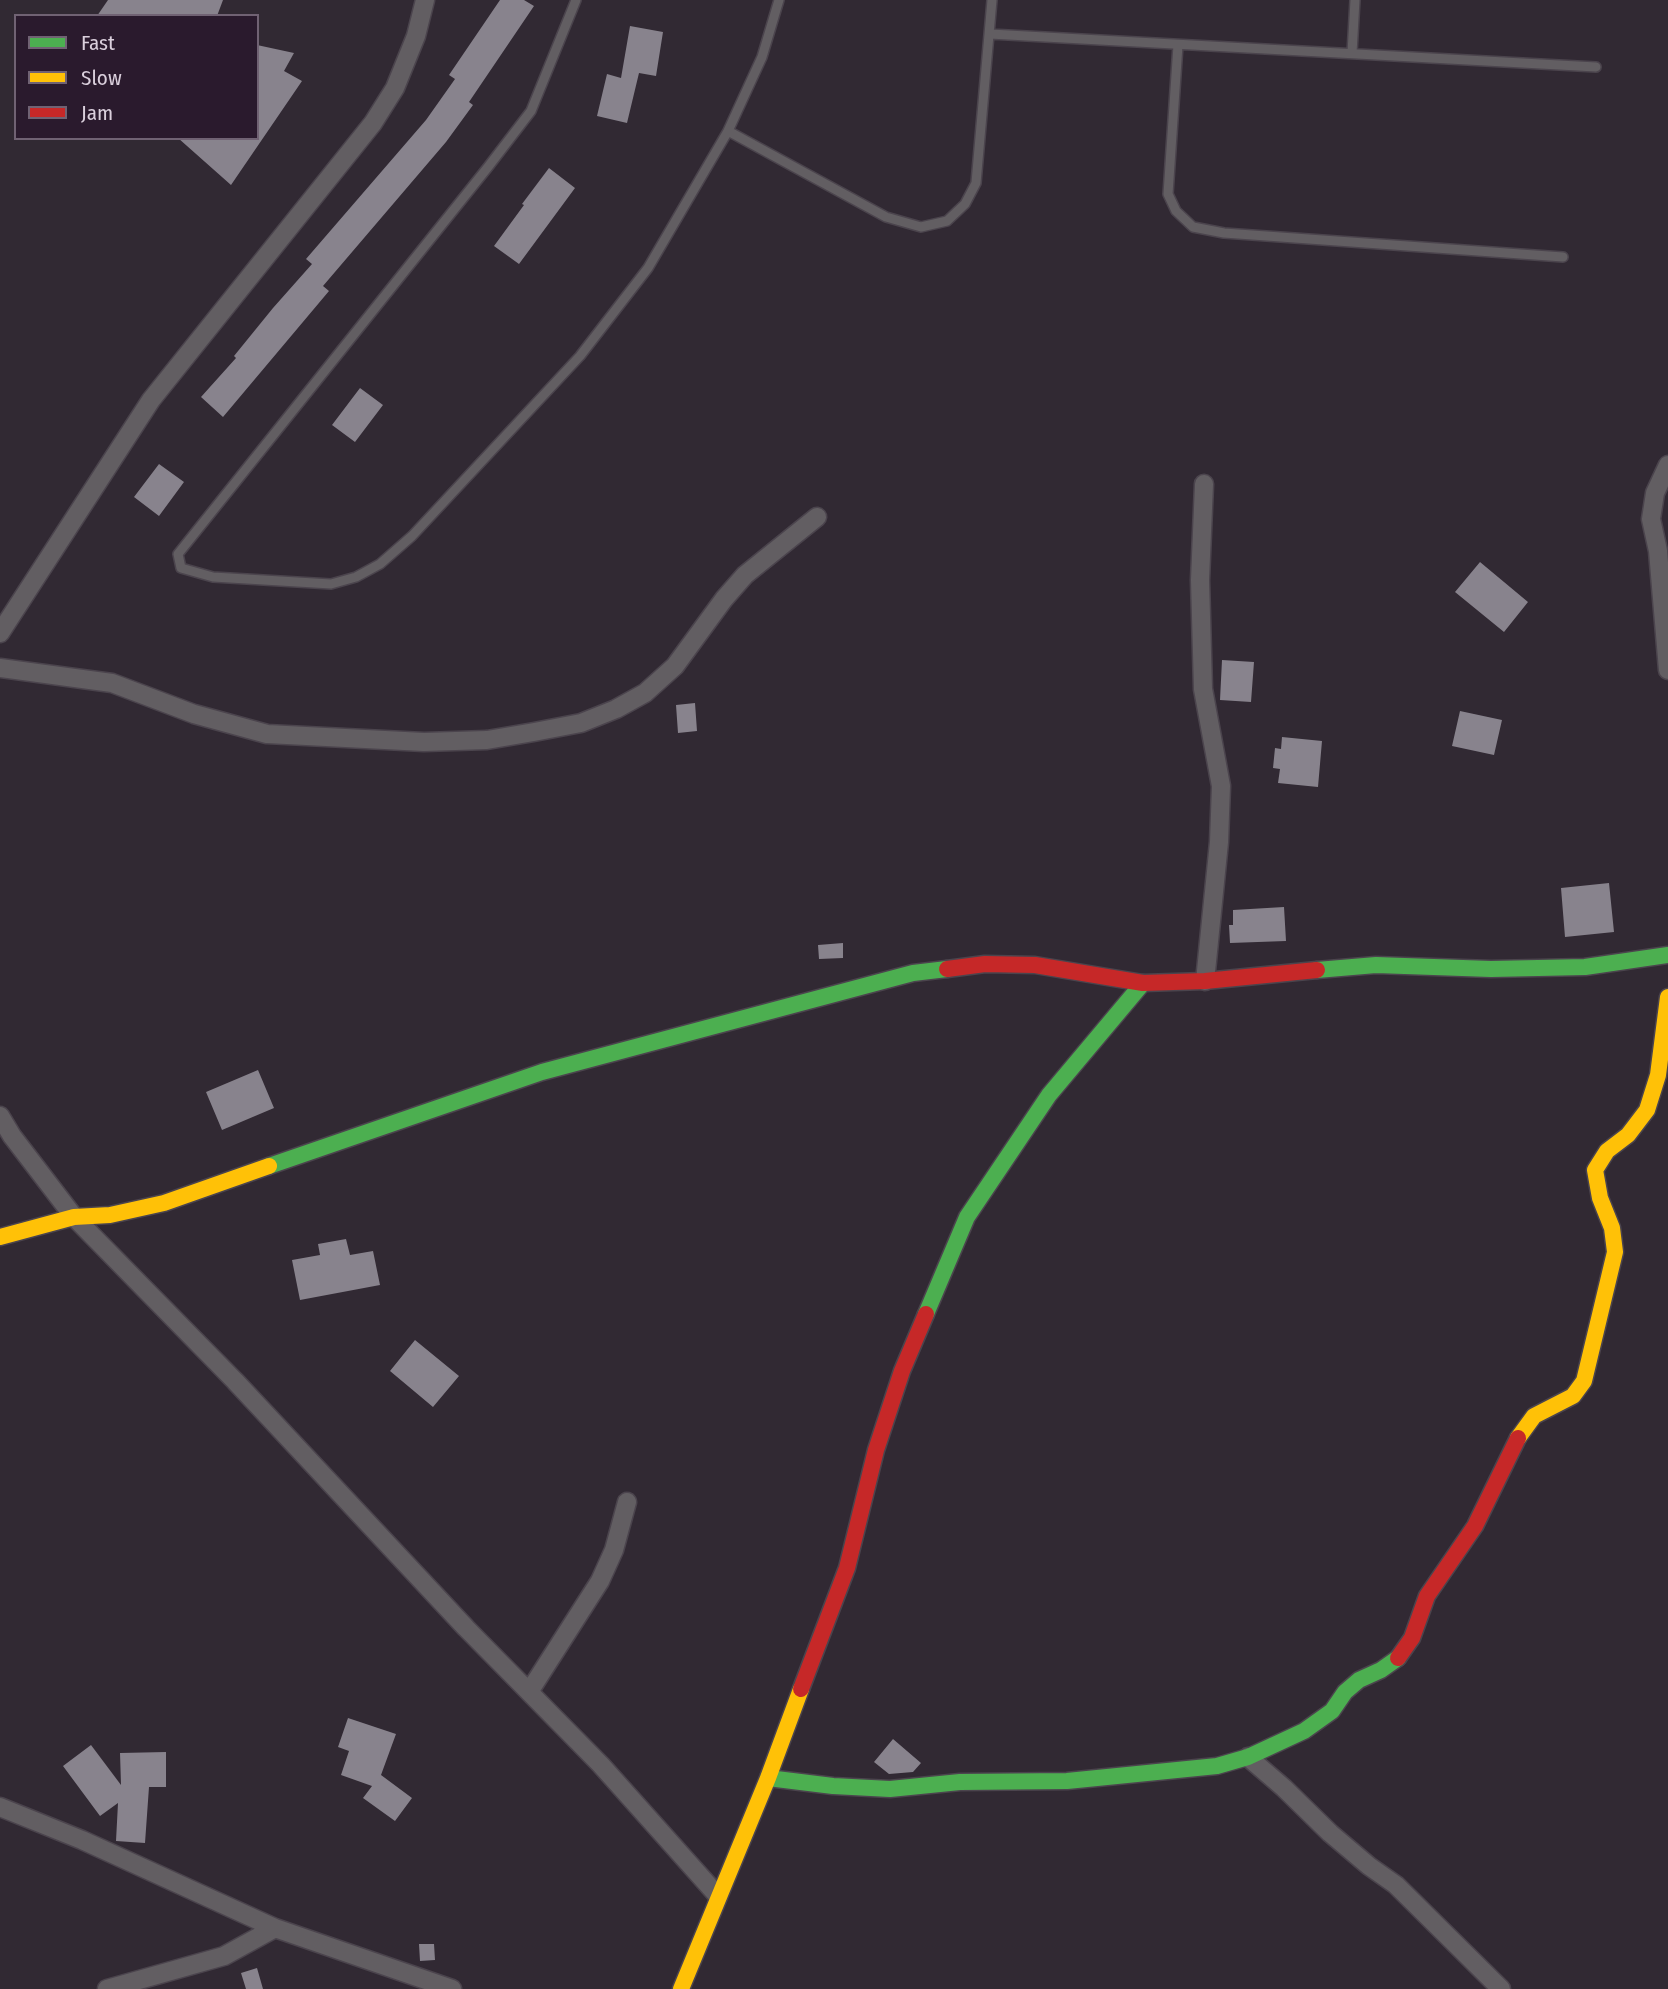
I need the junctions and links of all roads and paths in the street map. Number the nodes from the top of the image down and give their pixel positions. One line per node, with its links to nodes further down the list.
1 (425, 0): 15 (street)
2 (576, 0): 10 (lane)
3 (779, 0): 10 (lane)
4 (992, 0): 6 (lane)
5 (1355, 0): 8 (lane)
6 (990, 34): 7 (lane); 10 (lane)
7 (1178, 45): 8 (lane); 11 (lane)
8 (1352, 53): 9 (lane)
9 (1596, 66)
10 (728, 131)
11 (1563, 257)
12 (1668, 465): 17 (street)
13 (1204, 484): 19 (street)
14 (817, 517): 16 (street)
15 (0, 633)
16 (0, 668)
17 (1668, 670)
18 (1668, 955): 19 (street)
19 (1205, 981): 20 (street)
20 (1143, 983): 23 (street); 28 (street)
21 (1668, 997): 27 (street)
22 (0, 1116): 23 (street)
23 (74, 1217): 24 (street); 26 (street)
24 (0, 1237)
25 (627, 1502): 26 (street)
26 (529, 1692): 30 (street)
27 (1248, 1757): 28 (street); 35 (street)
28 (768, 1778): 30 (street)
29 (0, 1807): 31 (street)
30 (719, 1896): 34 (street)
31 (275, 1927): 32 (street); 33 (street)
32 (107, 1989)
33 (452, 1989)
34 (681, 1989)
35 (1501, 1989)

